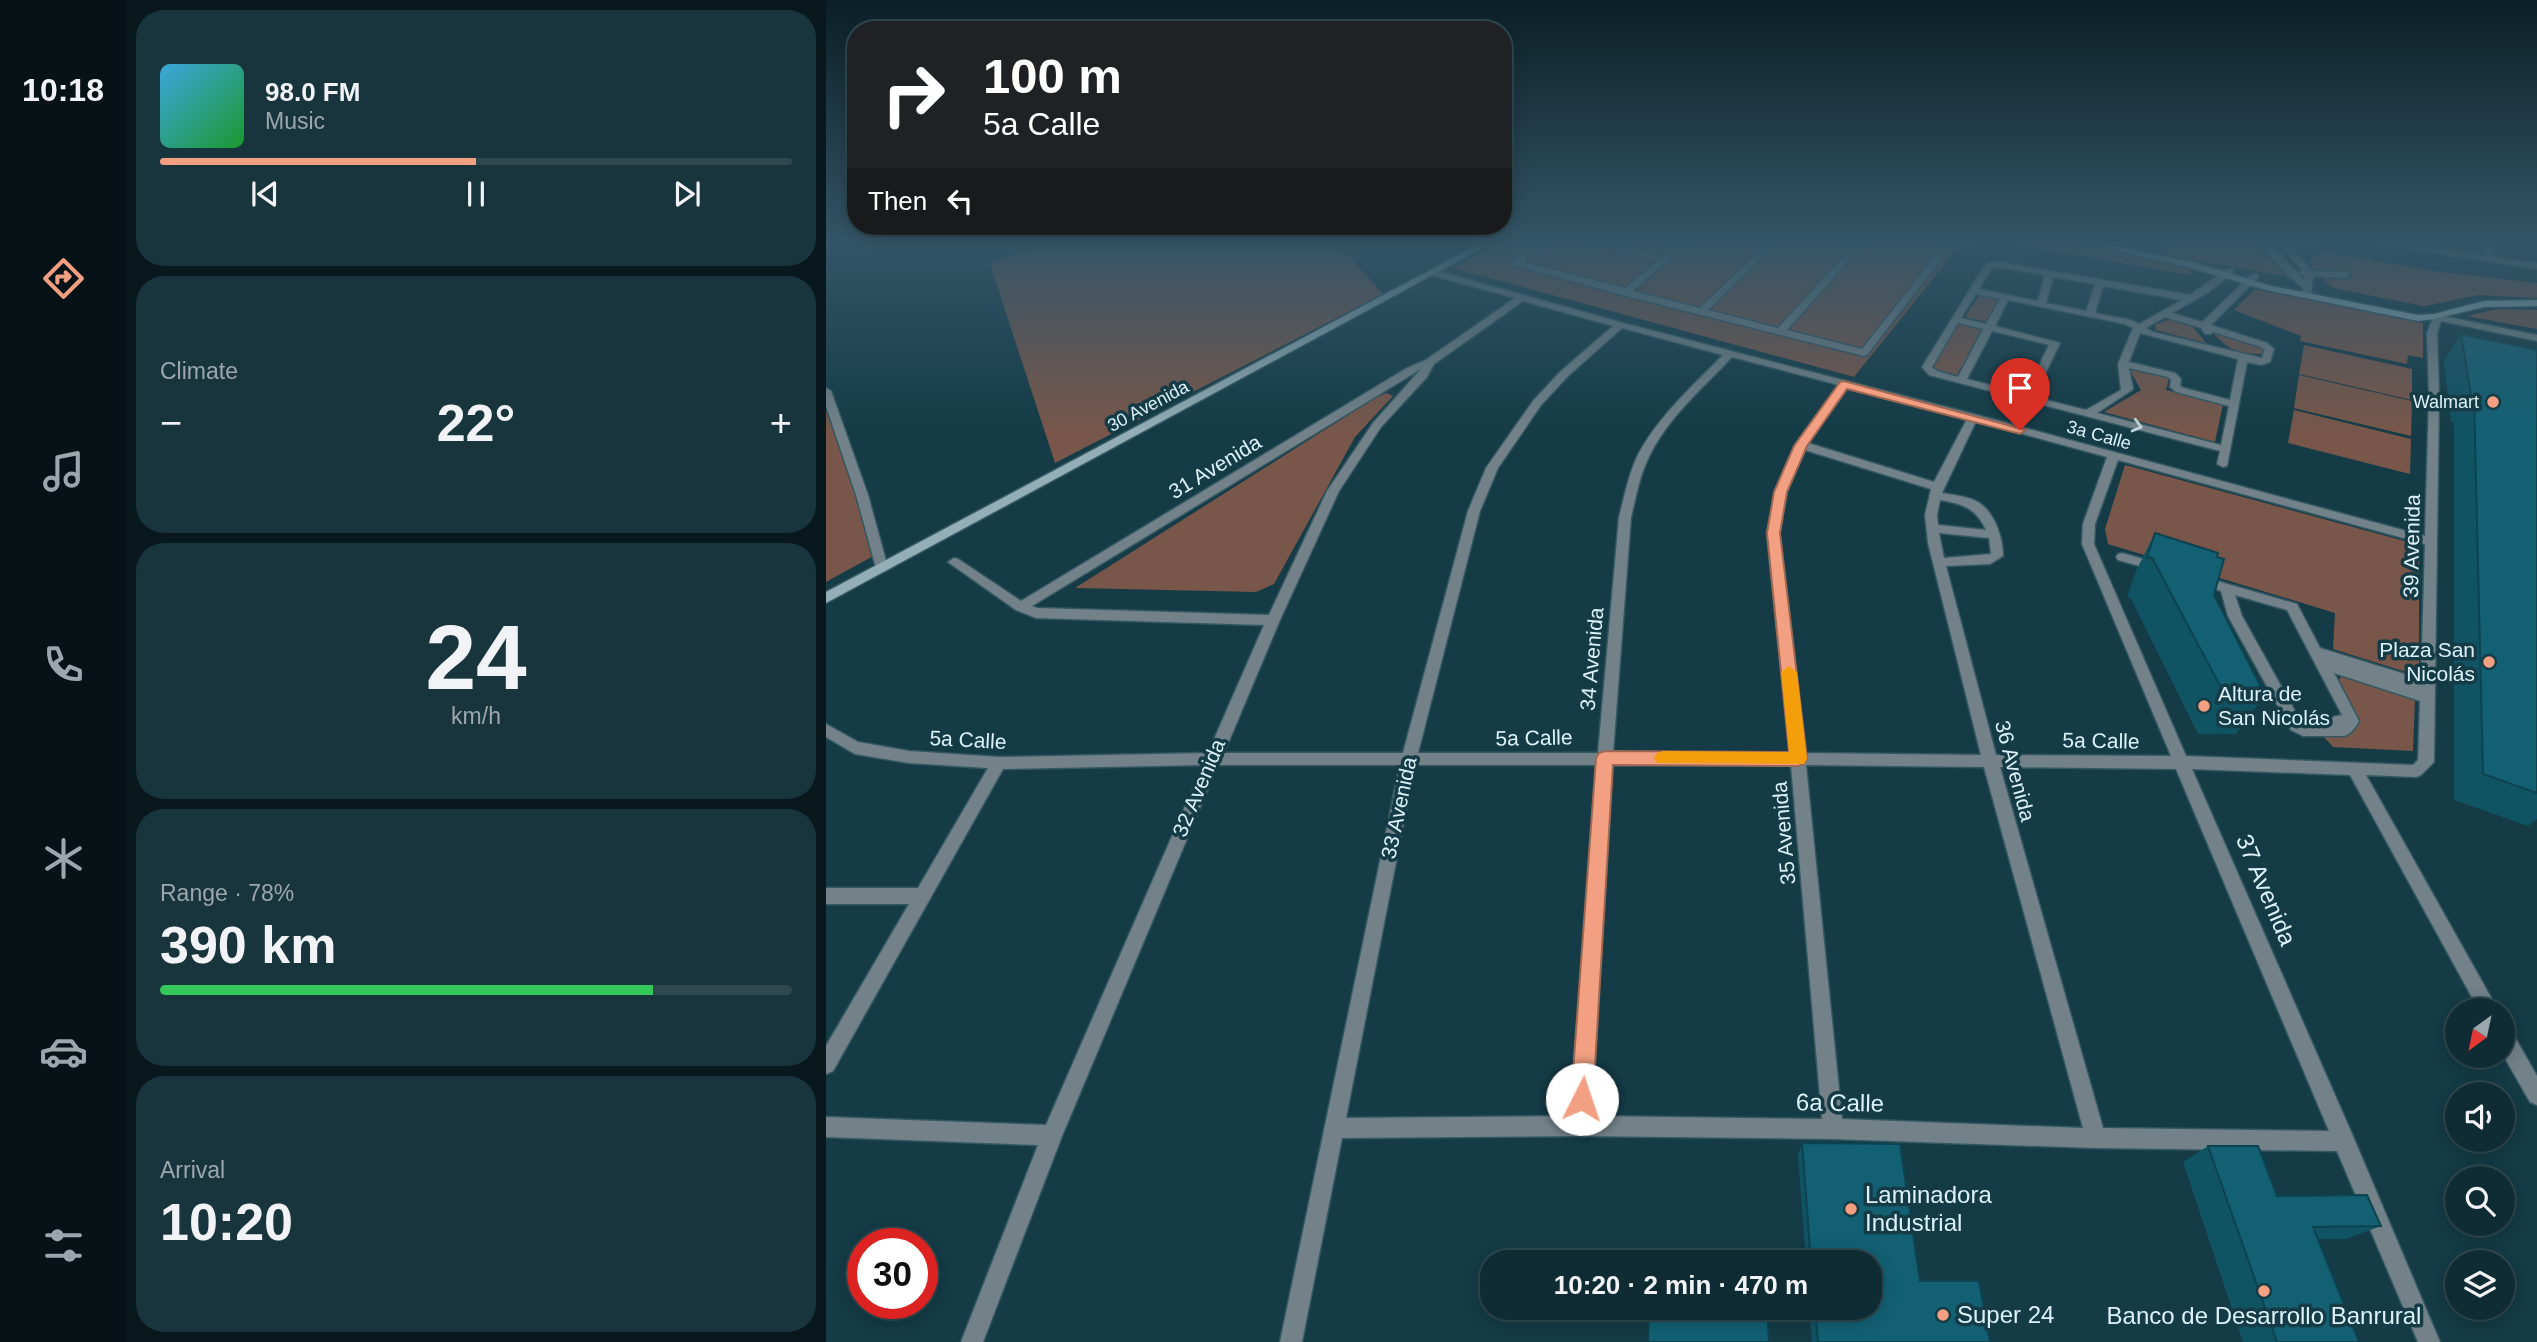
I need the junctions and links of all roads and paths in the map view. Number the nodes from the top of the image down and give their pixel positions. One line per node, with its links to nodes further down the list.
1 (1371, 307): 52 (street, 30 Avenida)
2 (1509, 307): 30 (street, 32 Avenida)
3 (1553, 307): 21 (street, 3a Calle)
4 (1680, 307): 16 (street)
5 (1707, 307): 16 (street)
6 (1803, 307): 25 (street)
7 (1900, 307): 25 (street)
8 (1965, 307): 20 (street)
9 (2001, 307): 23 (street)
10 (2055, 307): 18 (street)
11 (2092, 307): 18 (street)
12 (2175, 307): 17 (street)
13 (2216, 307): 22 (street)
14 (2371, 307): 19 (street)
15 (2470, 307): 19 (street)
16 (1701, 312): 25 (street)
17 (2163, 313): 22 (street); 24 (street)
18 (2090, 314): 24 (street)
19 (2438, 318): 26 (street); 48 (street, 39 Avenida)
20 (1956, 320): 23 (street); 32 (street)
21 (1620, 325): 28 (street, 3a Calle); 64 (street, 33 Avenida)
22 (2204, 326): 27 (street); 29 (street)
23 (1991, 327): 32 (street); 37 (street)
24 (2137, 329): 27 (street); 31 (street)
25 (1780, 332)
26 (2537, 338)
27 (2222, 350): 29 (street)
28 (1728, 355): 33 (street, 3a Calle); 60 (street, 34 Avenida)
29 (2243, 358): 38 (street)
30 (1430, 362): 34 (street, 31 Avenida); 36 (street, 32 Avenida)
31 (2123, 365): 38 (street); 39 (street)
32 (1961, 381): 37 (street)
33 (1844, 385): 40 (street, 3a Calle); 41 (street, 35 Avenida)
34 (1383, 387): 36 (street); 55 (street, 31 Avenida)
35 (826, 391): 52 (street)
36 (1403, 394): 56 (street, 32 Avenida)
37 (2028, 398): 39 (street)
38 (2234, 404): 42 (street)
39 (2089, 413): 42 (street, one-way to 42)
40 (1973, 417): 43 (street, 3a Calle); 45 (street, 36 Avenida)
41 (1801, 446): 45 (street); 62 (street, 35 Avenida)
42 (2224, 449): 44 (street)
43 (2113, 457): 48 (street, 3a Calle); 66 (street, 37 Avenida)
44 (2222, 464)
45 (1936, 491): 46 (street, 36 Avenida); 47 (street)
46 (1933, 528): 47 (street); 51 (street, 36 Avenida)
47 (1993, 536): 51 (street)
48 (2431, 542): 58 (street, 39 Avenida)
49 (2122, 557): 53 (street)
50 (954, 562): 55 (street)
51 (1939, 562): 63 (street, 36 Avenida)
52 (882, 568): 54 (street, 30 Avenida)
53 (2227, 588): 57 (street); 57 (street)
54 (826, 598)
55 (1021, 607): 56 (street)
56 (1273, 620): 61 (street, 32 Avenida)
57 (2319, 658): 58 (street)
58 (2428, 693): 68 (street, 39 Avenida)
59 (826, 730): 65 (street, 5a Calle)
60 (1605, 758): 62 (street, 5a Calle); 64 (street, 5a Calle); 75 (street, 34 Avenida)
61 (1211, 759): 64 (street, 5a Calle); 65 (street, 5a Calle); 79 (street, 32 Avenida)
62 (1798, 759): 63 (street, 5a Calle); 78 (street, 35 Avenida)
63 (1990, 760): 66 (street, 5a Calle); 80 (street, 36 Avenida)
64 (1408, 761): 77 (street, 33 Avenida)
65 (999, 763): 70 (street)
66 (2183, 763): 67 (street, 5a Calle); 81 (street, 37 Avenida)
67 (2354, 768): 68 (street, 5a Calle); 71 (street)
68 (2416, 771)
69 (826, 896): 70 (street)
70 (923, 896): 73 (street)
71 (2482, 998)
72 (2515, 1057): 74 (street)
73 (826, 1064)
74 (2537, 1095)
75 (1580, 1126): 77 (street, 6a Calle); 78 (street, 6a Calle)
76 (826, 1127): 79 (street)
77 (1335, 1128): 83 (street, 33 Avenida)
78 (1833, 1129): 80 (street, 6a Calle)
79 (1052, 1135): 82 (street, 32 Avenida)
80 (2096, 1138): 81 (street, 6a Calle)
81 (2345, 1141): 84 (street, 37 Avenida)
82 (972, 1342)
83 (1291, 1342)
84 (2429, 1342)

